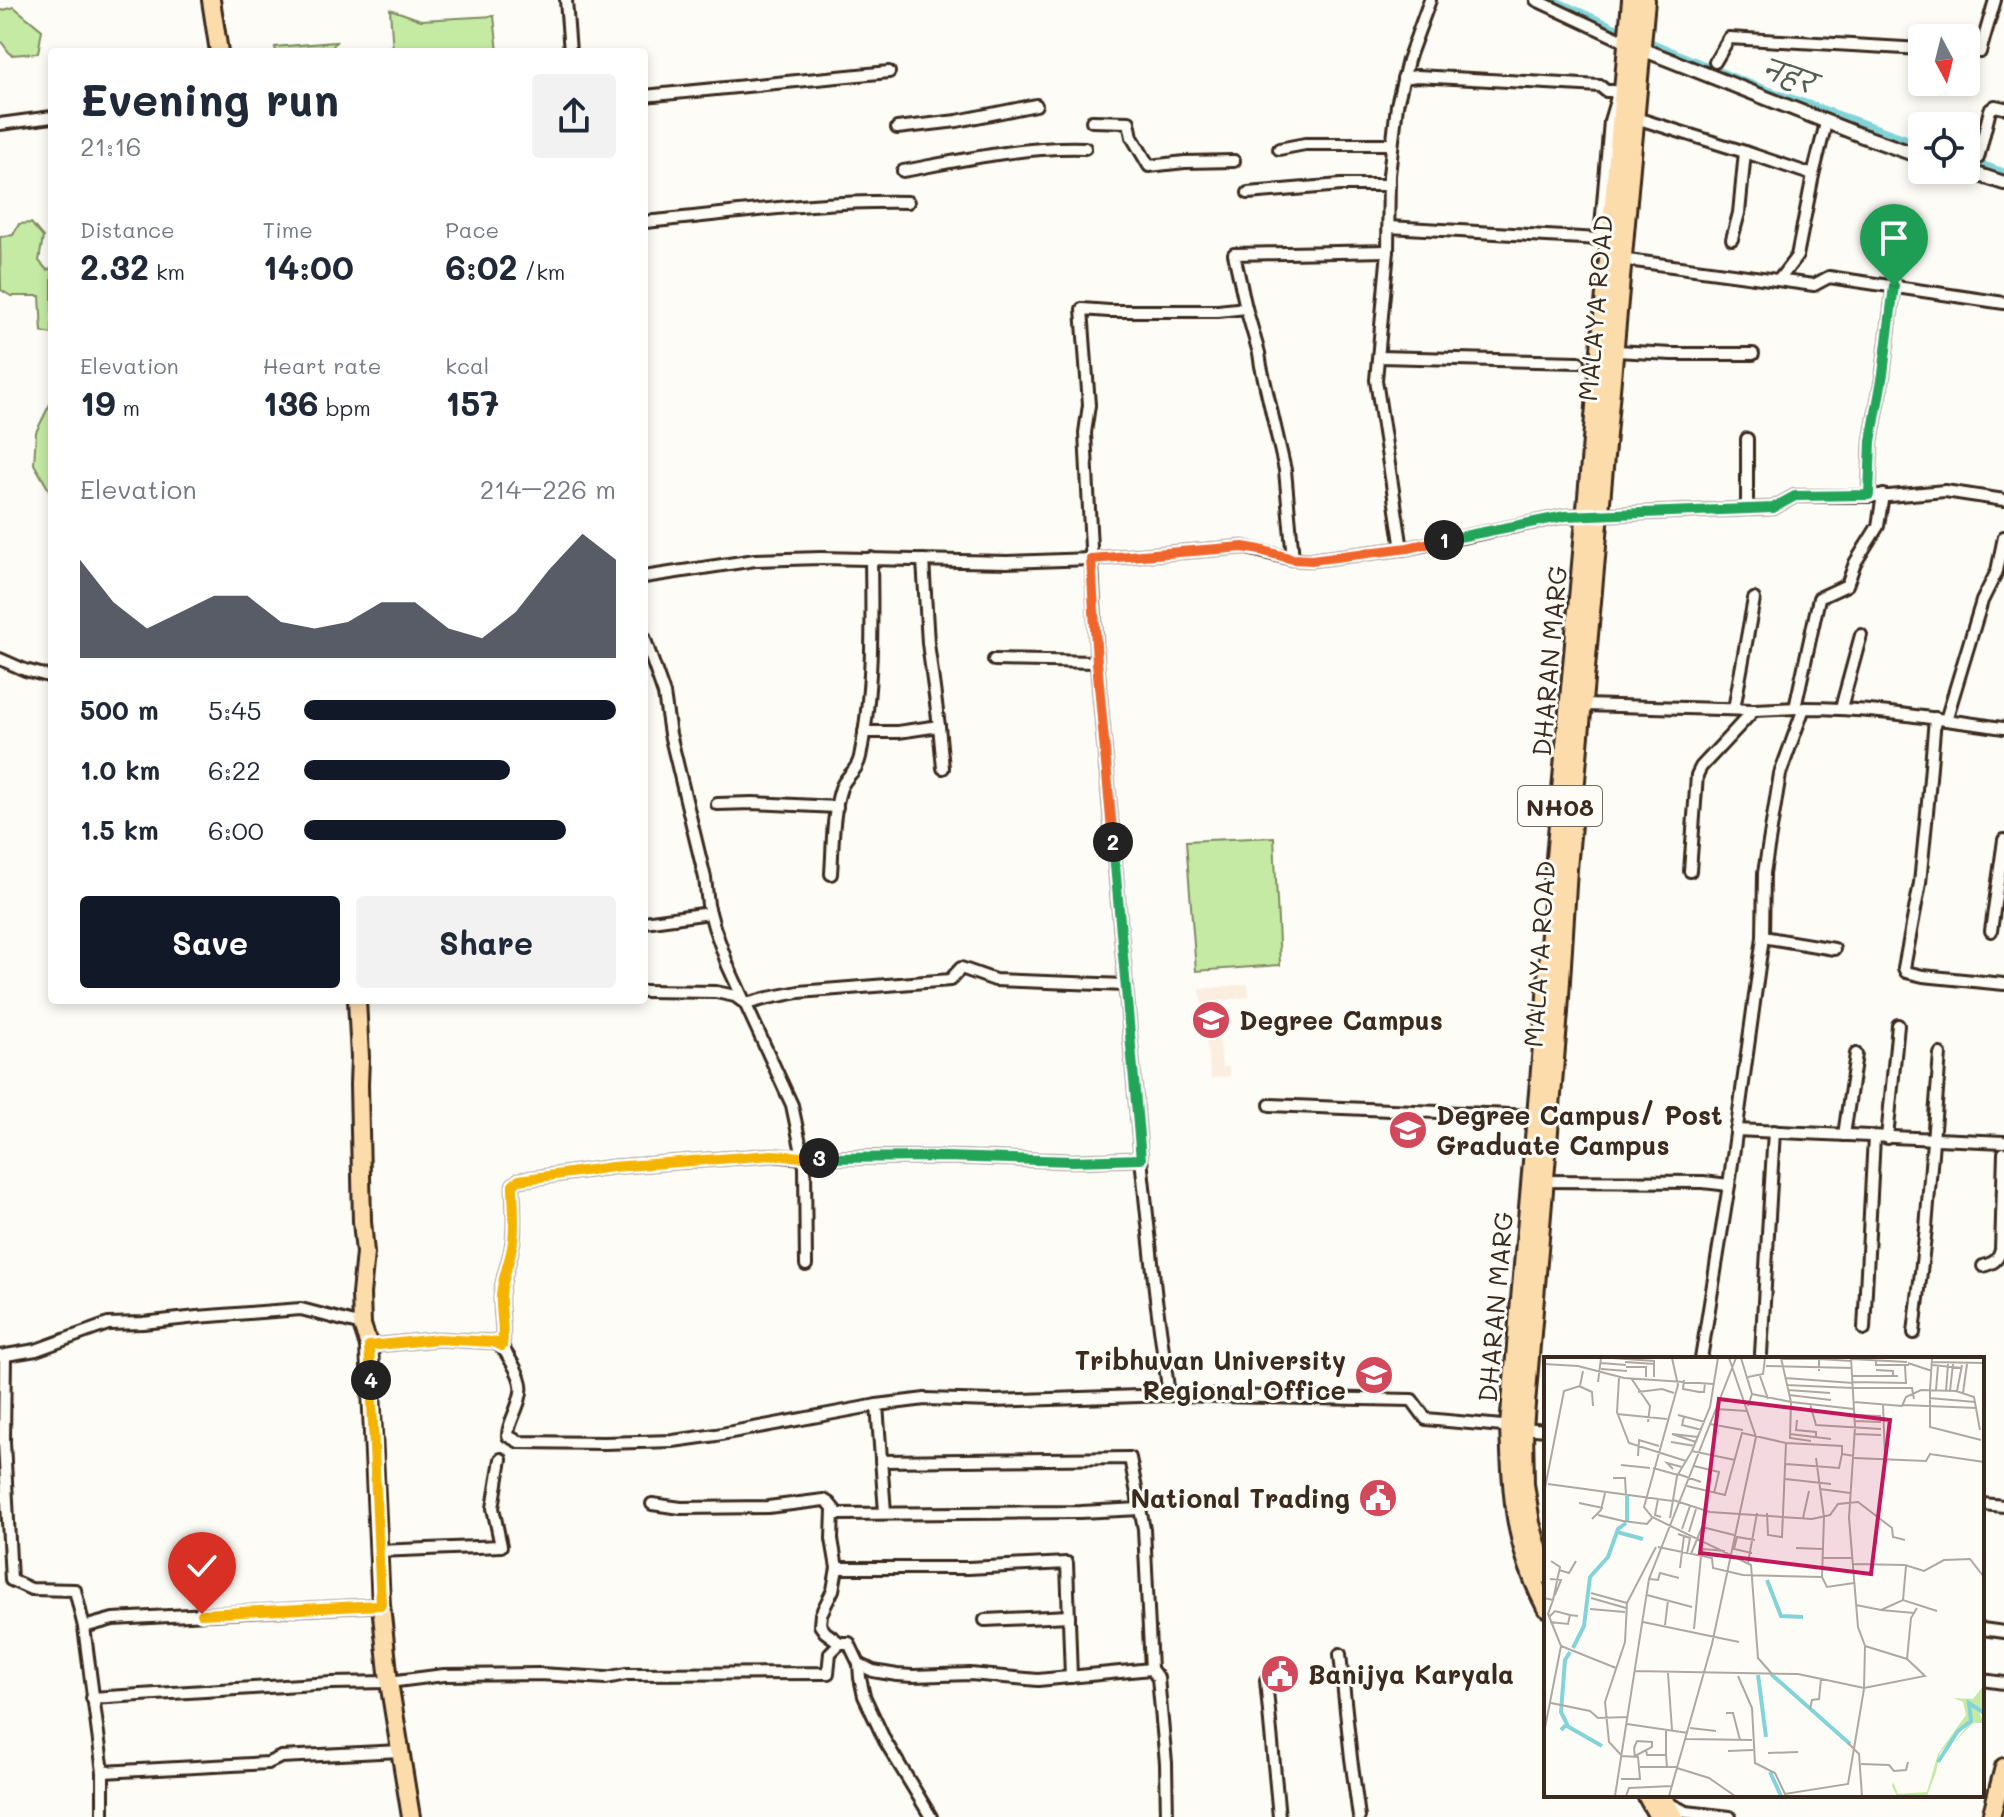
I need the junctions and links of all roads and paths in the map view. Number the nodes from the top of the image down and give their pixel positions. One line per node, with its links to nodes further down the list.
1 (211, 0): 9 (main road)
2 (566, 0): 10 (street)
3 (1430, 0): 15 (street)
4 (1536, 0): 8 (street)
5 (1631, 0): 8 (main road, DHARAN MARG / NH08)
6 (1646, 0): 8 (main road, MALAYA ROAD / NH08)
7 (1995, 0): 12 (street)
8 (1635, 46): 20 (main road, MALAYA ROAD / NH08); 22 (street); 43 (main road, DHARAN MARG / NH08)
9 (218, 48)
10 (570, 48)
11 (1908, 48): 13 (street)
12 (1980, 52)
13 (1715, 62)
14 (889, 72): 16 (street)
15 (1403, 78): 25 (street); 40 (street)
16 (648, 96)
17 (1036, 105): 24 (street)
18 (2004, 108): 28 (street)
19 (48, 118): 23 (street)
20 (1636, 118): 29 (street); 43 (main road, MALAYA ROAD / NH08)
21 (1092, 121): 31 (street)
22 (1826, 123): 30 (street); 33 (street)
23 (0, 124)
24 (897, 128)
25 (1392, 144): 27 (street); 36 (street)
26 (1085, 148): 32 (street)
27 (1279, 149)
28 (1980, 150)
29 (1745, 152): 33 (street); 41 (street)
30 (1908, 152)
31 (1234, 161)
32 (903, 171)
33 (1813, 175): 44 (street)
34 (1980, 175): 35 (street)
35 (2004, 183)
36 (1389, 185): 37 (street); 40 (street)
37 (1248, 193)
38 (908, 202): 39 (street)
39 (648, 222)
40 (1389, 227): 42 (street)
41 (1732, 239)
42 (1388, 251): 47 (street); 50 (street)
43 (1617, 259): 44 (street); 48 (main road, MALAYA ROAD / NH08); 57 (main road, DHARAN MARG / NH08)
44 (1779, 280): 45 (street)
45 (1894, 286): 46 (street); 53 (street)
46 (2004, 303)
47 (1246, 308): 61 (street); 62 (street)
48 (1616, 351): 49 (street); 57 (main road, MALAYA ROAD / NH08)
49 (1753, 354)
50 (1379, 357): 51 (street); 59 (street)
51 (1579, 362)
52 (1747, 439): 56 (street)
53 (1869, 495): 54 (street); 56 (street)
54 (1883, 495): 55 (street); 73 (street)
55 (2004, 500)
56 (1747, 509): 57 (street)
57 (1594, 516): 59 (street); 72 (main road, MALAYA ROAD / NH08); 81 (main road, DHARAN MARG / NH08)
58 (2004, 537): 77 (street)
59 (1402, 549): 62 (street)
60 (871, 558): 63 (street); 64 (street); 80 (street)
61 (1091, 559): 62 (street); 63 (street); 70 (street)
62 (1293, 559)
63 (923, 560): 78 (street)
64 (648, 576)
65 (1754, 599): 75 (street)
66 (1861, 635): 74 (street)
67 (648, 648): 88 (street)
68 (0, 659): 71 (street)
69 (994, 660): 70 (street)
70 (1097, 662): 94 (street)
71 (48, 676)
72 (1584, 705): 75 (street); 81 (main road, MALAYA ROAD / NH08)
73 (1800, 708): 74 (street); 76 (street); 91 (street)
74 (1841, 708): 77 (street)
75 (1734, 709): 76 (street)
76 (1754, 710): 86 (street)
77 (1940, 719): 79 (street); 93 (street)
78 (939, 726): 80 (street); 82 (street)
79 (2004, 728)
80 (864, 732): 84 (street)
81 (1574, 736): 102 (main road, DHARAN MARG / NH08); 113 (main road, MALAYA ROAD / NH08)
82 (943, 768)
83 (717, 804): 84 (street)
84 (837, 807): 87 (street)
85 (2004, 840): 90 (street)
86 (1690, 871)
87 (831, 874)
88 (710, 913): 89 (street); 97 (street)
89 (648, 921)
90 (1991, 931)
91 (1763, 937): 92 (street); 103 (street)
92 (1834, 949)
93 (2004, 984)
94 (1126, 985): 97 (street); 112 (street)
95 (648, 991): 97 (street)
96 (357, 1004): 118 (main road)
97 (746, 1004): 111 (street)
98 (1898, 1025): 107 (street)
99 (1856, 1054): 105 (street)
100 (1940, 1054): 108 (street)
101 (1270, 1105): 102 (street)
102 (1535, 1116): 113 (main road, DHARAN MARG / NH08)
103 (1736, 1130): 104 (street); 114 (street)
104 (1774, 1131): 105 (street); 123 (street)
105 (1844, 1135): 106 (street)
106 (1874, 1137): 107 (street); 119 (street)
107 (1887, 1138): 108 (street)
108 (1933, 1139): 109 (street); 120 (street)
109 (2004, 1142)
110 (2004, 1153): 115 (street)
111 (804, 1158): 112 (street); 116 (street); 122 (street)
112 (1141, 1159): 126 (street)
113 (1537, 1181): 114 (street); 128 (main road, DHARAN MARG / NH08)
114 (1729, 1185): 125 (street)
115 (2003, 1229): 117 (street)
116 (806, 1265)
117 (1983, 1266)
118 (362, 1325): 121 (main road); 124 (street)
119 (1864, 1329)
120 (1914, 1333)
121 (369, 1346): 122 (street); 138 (main road)
122 (502, 1346): 127 (street)
123 (1761, 1354)
124 (2, 1356): 145 (street)
125 (1701, 1357)
126 (1169, 1395): 127 (street); 128 (street)
127 (877, 1405): 131 (street)
128 (1517, 1427): 129 (street); 140 (main road, NH08); 141 (main road, DHARAN MARG / NH08)
129 (1544, 1430)
130 (501, 1459): 138 (street)
131 (881, 1461): 135 (street); 137 (street)
132 (652, 1504): 136 (street)
133 (1984, 1504): 134 (street)
134 (2004, 1506)
135 (1140, 1509): 137 (street); 151 (street)
136 (833, 1510): 137 (street); 139 (street)
137 (885, 1512)
138 (378, 1551): 142 (main road)
139 (837, 1568): 143 (street); 148 (street)
140 (1544, 1568)
141 (1544, 1604)
142 (381, 1605): 145 (street); 155 (main road)
143 (1069, 1616): 144 (street); 152 (street)
144 (985, 1620)
145 (84, 1627): 157 (street)
146 (1984, 1629): 147 (street)
147 (2004, 1632)
148 (840, 1643): 150 (street); 155 (street)
149 (1340, 1654): 167 (street)
150 (859, 1664): 152 (street); 164 (street)
151 (1151, 1669): 152 (street); 165 (street)
152 (1071, 1677)
153 (1266, 1680): 166 (street)
154 (1984, 1680): 156 (street)
155 (389, 1682): 157 (street); 158 (main road)
156 (2004, 1683)
157 (92, 1698): 160 (street)
158 (400, 1751): 160 (street); 163 (main road)
159 (2004, 1767): 170 (main road)
160 (103, 1772): 162 (street)
161 (1656, 1804): 168 (main road); 169 (street)
162 (103, 1817)
163 (411, 1817)
164 (931, 1817)
165 (1167, 1817)
166 (1279, 1817)
167 (1359, 1817)
168 (1675, 1817)
169 (1730, 1817)
170 (1991, 1817)

